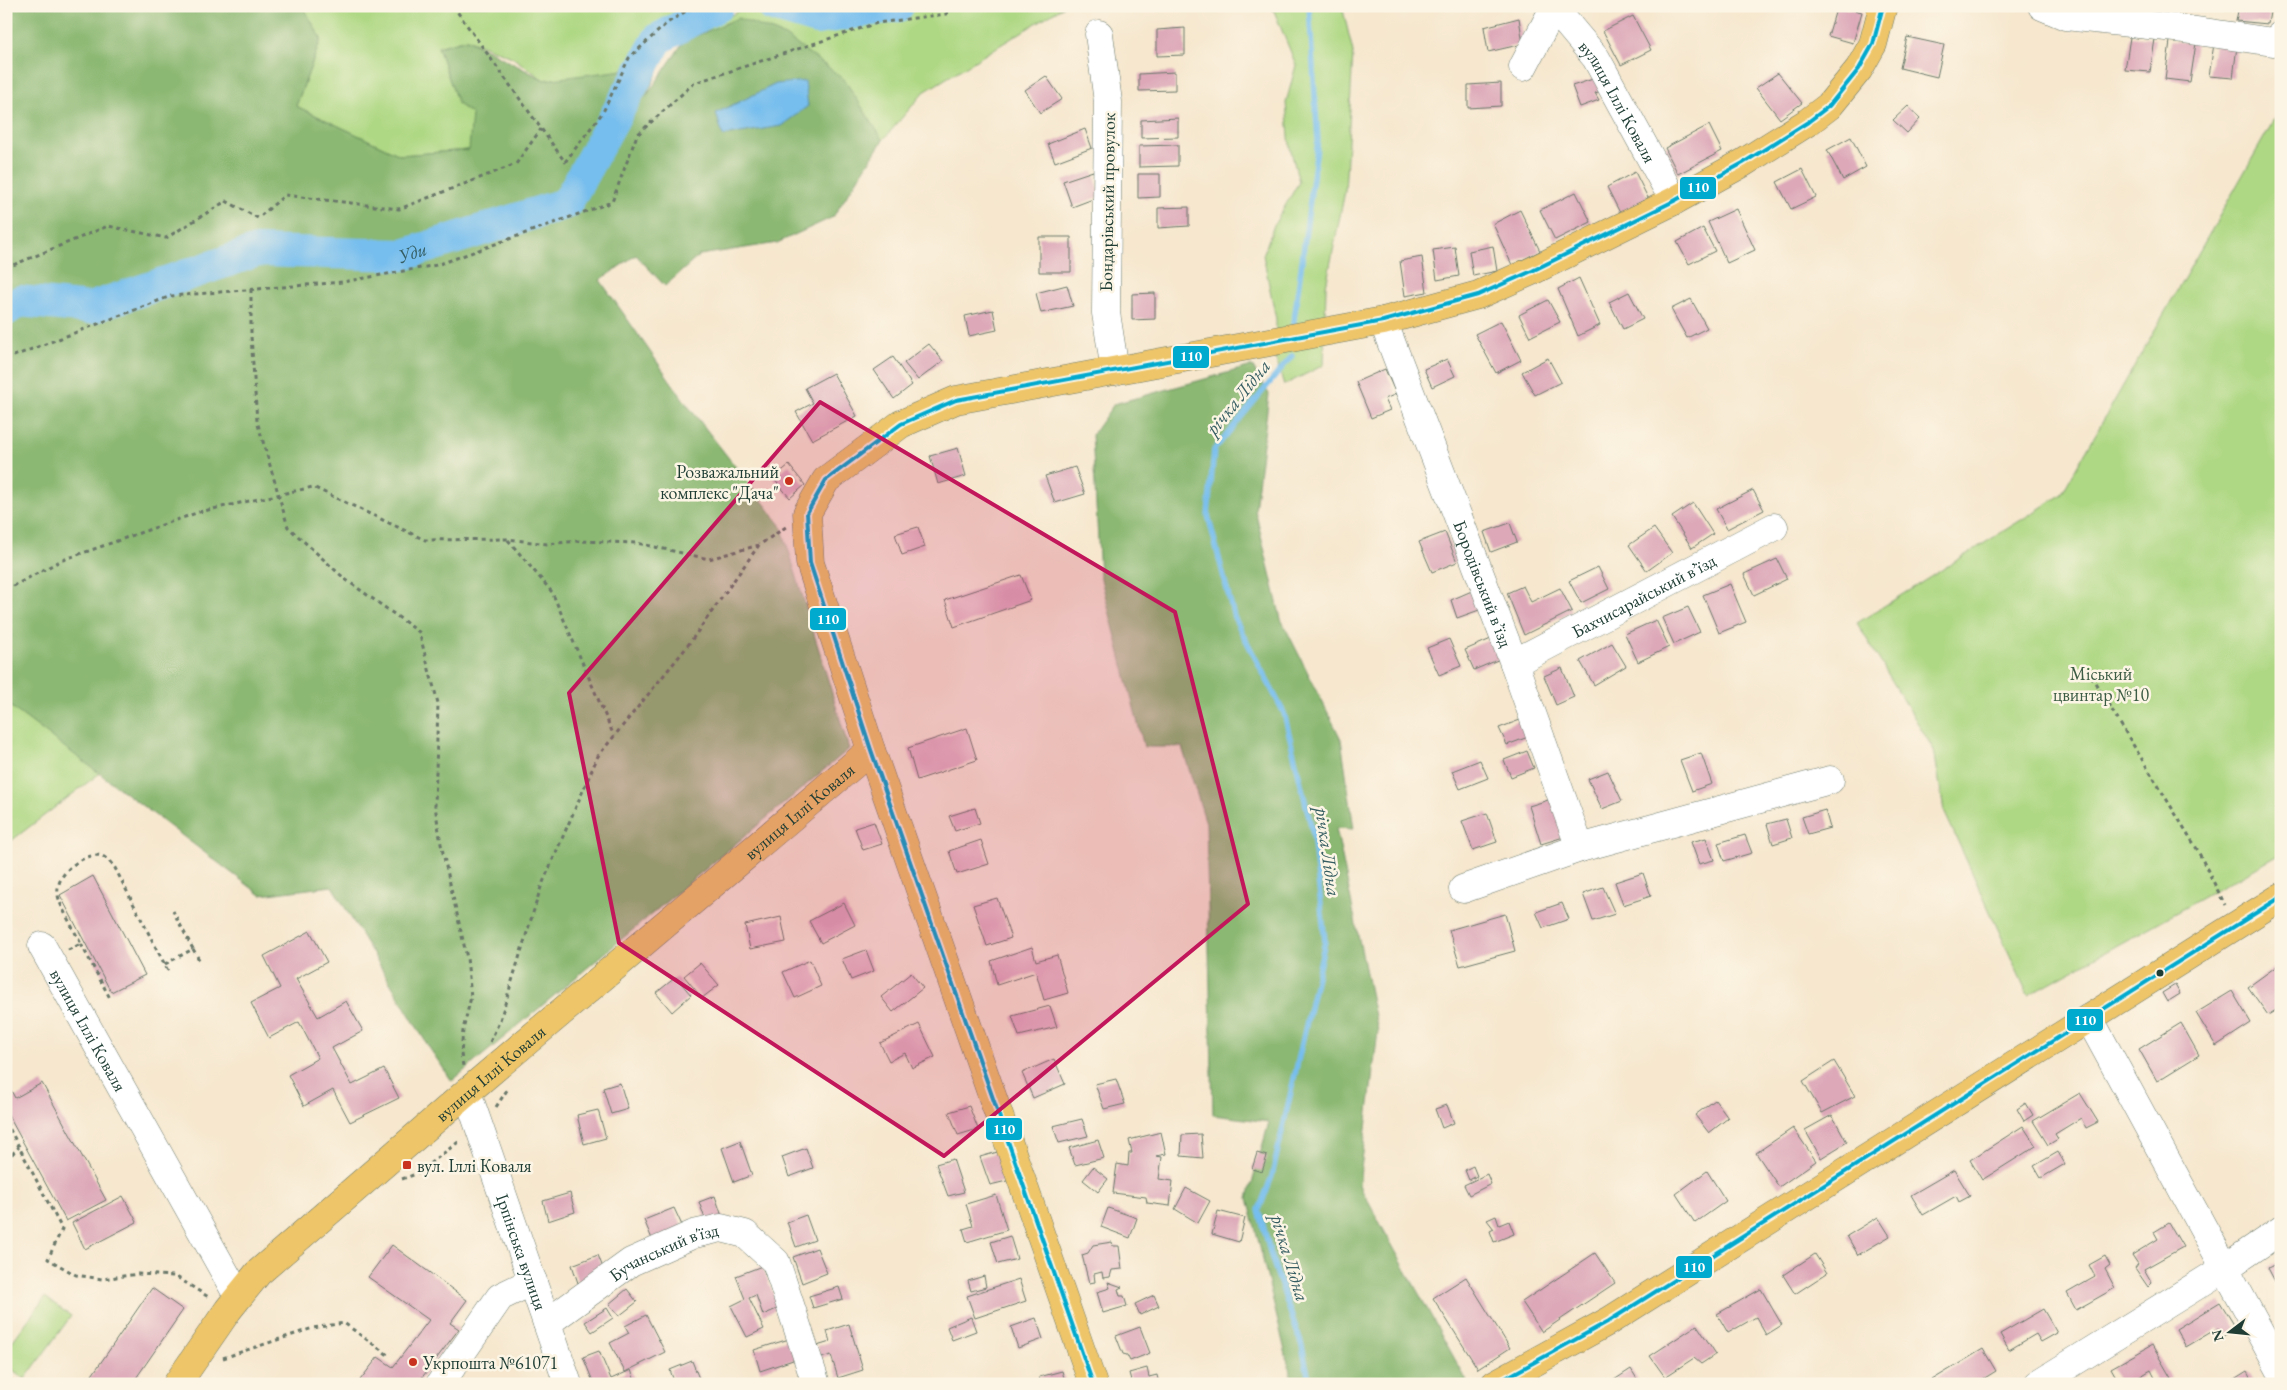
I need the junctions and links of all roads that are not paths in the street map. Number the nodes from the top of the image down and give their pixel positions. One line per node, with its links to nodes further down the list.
1 (1883, 6): 7 (main road)
2 (2042, 6): 5 (street)
3 (1554, 7): 6 (street, вулиця Іллі Коваля); 7 (street, вулиця Іллі Коваля)
4 (1099, 34): 9 (street, Бондарівський провулок)
5 (2281, 35)
6 (1523, 67)
7 (1674, 201): 8 (main road)
8 (1383, 321): 9 (main road); 11 (street, Бородівський в’їзд)
9 (1115, 371): 12 (main road, вулиця Іллі Коваля)
10 (1774, 526): 11 (street, Бахчисарайський в’їзд)
11 (1514, 663): 14 (street, Бородівський в’їзд)
12 (871, 750): 19 (main road, вулиця Іллі Коваля); 30 (main road)
13 (1830, 780): 14 (street)
14 (1580, 848): 15 (street)
15 (1463, 889)
16 (2281, 898): 18 (main road)
17 (46, 953): 23 (street, вулиця Іллі Коваля)
18 (2089, 1018): 21 (street); 31 (main road)
19 (467, 1092): 22 (street, Ірпінська вулиця); 23 (main road, вулиця Іллі Коваля)
20 (2281, 1230): 21 (street)
21 (2225, 1268): 25 (street); 32 (street)
22 (533, 1282): 24 (street, Ірпінська вулиця); 27 (street)
23 (233, 1303): 26 (main road, вулиця Іллі Коваля)
24 (548, 1323): 28 (street, Ірпінська вулиця); 29 (street, Бучанський в'їзд)
25 (2281, 1371)
26 (177, 1384)
27 (440, 1384)
28 (568, 1384)
29 (816, 1384)
30 (1093, 1384)
31 (1495, 1384)
32 (2038, 1384)

